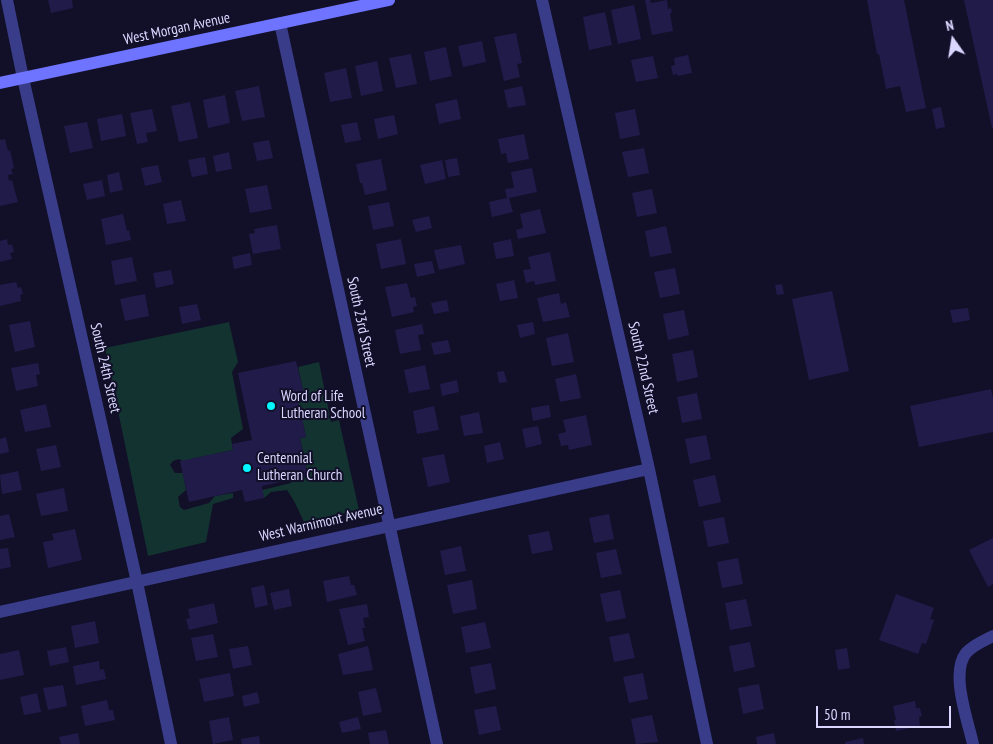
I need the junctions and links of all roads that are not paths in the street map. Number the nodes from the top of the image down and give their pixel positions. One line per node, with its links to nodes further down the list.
1 (7, 0): 5 (street, South 24th Street)
2 (389, 0): 4 (street, West Morgan Avenue)
3 (542, 0): 7 (street, South 22nd Street)
4 (280, 24): 5 (street, West Morgan Avenue); 8 (street, South 23rd Street)
5 (23, 78): 6 (street, West Morgan Avenue); 9 (street, South 24th Street)
6 (0, 83)
7 (649, 469): 8 (street, West Warnimont Avenue); 14 (street, South 22nd Street)
8 (388, 525): 9 (street, West Warnimont Avenue); 13 (street, South 23rd Street)
9 (137, 582): 10 (street, West Warnimont Avenue); 12 (street, South 24th Street)
10 (0, 612)
11 (993, 636): 15 (street)
12 (171, 744)
13 (437, 744)
14 (707, 744)
15 (973, 744)

